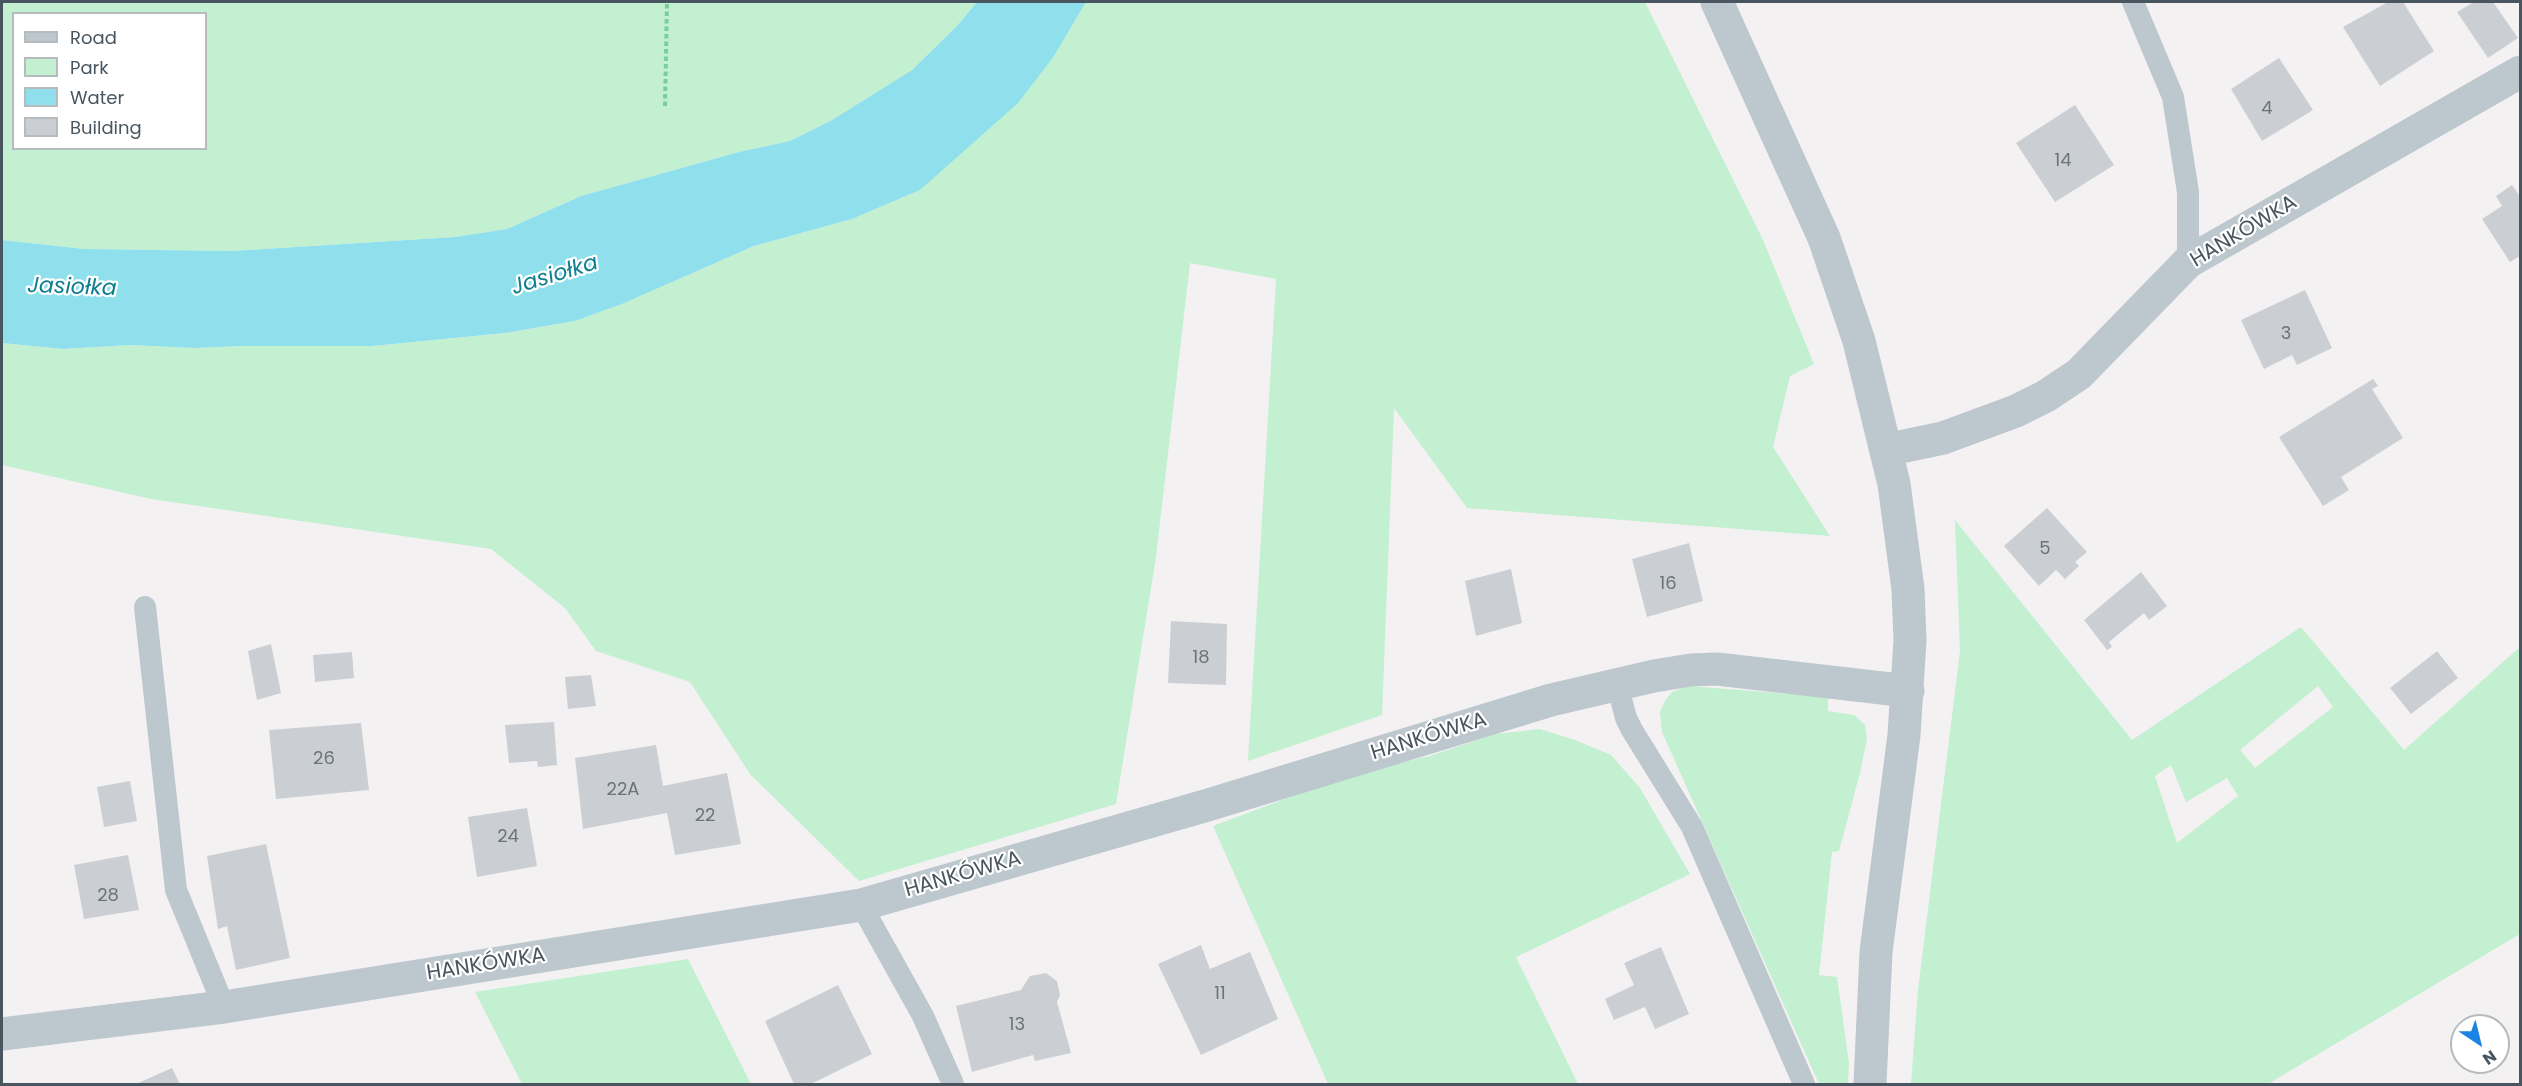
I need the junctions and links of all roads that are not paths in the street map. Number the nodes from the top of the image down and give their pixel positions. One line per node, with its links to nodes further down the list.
1 (1717, 2): 5 (street)
2 (2133, 2): 4 (lane)
3 (2520, 72): 4 (street, HANKÓWKA)
4 (2188, 262): 5 (street, HANKÓWKA)
5 (1886, 450): 8 (street)
6 (145, 608): 10 (lane)
7 (1617, 684): 8 (street, HANKÓWKA); 9 (street, HANKÓWKA); 13 (lane)
8 (1908, 691): 14 (street)
9 (861, 905): 10 (street, HANKÓWKA); 12 (lane)
10 (224, 1007): 11 (street, HANKÓWKA)
11 (2, 1034)
12 (953, 1084)
13 (1804, 1084)
14 (1870, 1084)

